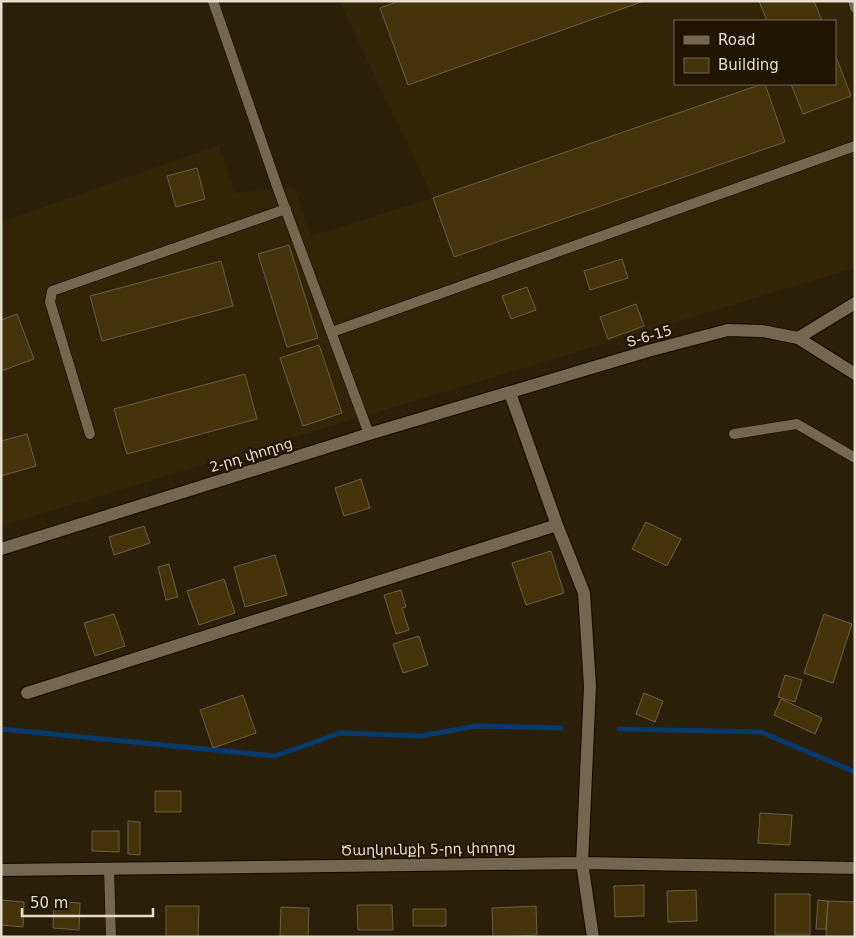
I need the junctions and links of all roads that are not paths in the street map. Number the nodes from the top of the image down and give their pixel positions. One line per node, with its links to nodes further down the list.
1 (213, 1): 5 (lane)
2 (853, 1): 3 (lane)
3 (855, 8)
4 (855, 146): 7 (lane)
5 (286, 209): 7 (lane); 11 (lane)
6 (855, 303): 8 (street)
7 (332, 332): 12 (lane)
8 (798, 338): 9 (street, Տ-6-15); 10 (street, Տ-6-15 / Տ-6-15)
9 (855, 374)
10 (510, 392): 12 (street, 2-րդ փողոց / Տ-6-15); 15 (street)
11 (90, 434)
12 (369, 434): 16 (street, 2-րդ փողոց / Տ-6-15)
13 (734, 434): 14 (lane)
14 (855, 458)
15 (557, 525): 17 (street); 18 (street)
16 (1, 549)
17 (27, 693)
18 (582, 862): 19 (street, Ծաղկունքի 5-րդ փողոց); 20 (street, Ծաղկունքի 5-րդ փողոց); 23 (street)
19 (109, 868): 21 (street, Ծաղկունքի 5-րդ փողոց); 22 (lane)
20 (855, 868)
21 (1, 870)
22 (111, 937)
23 (593, 937)

